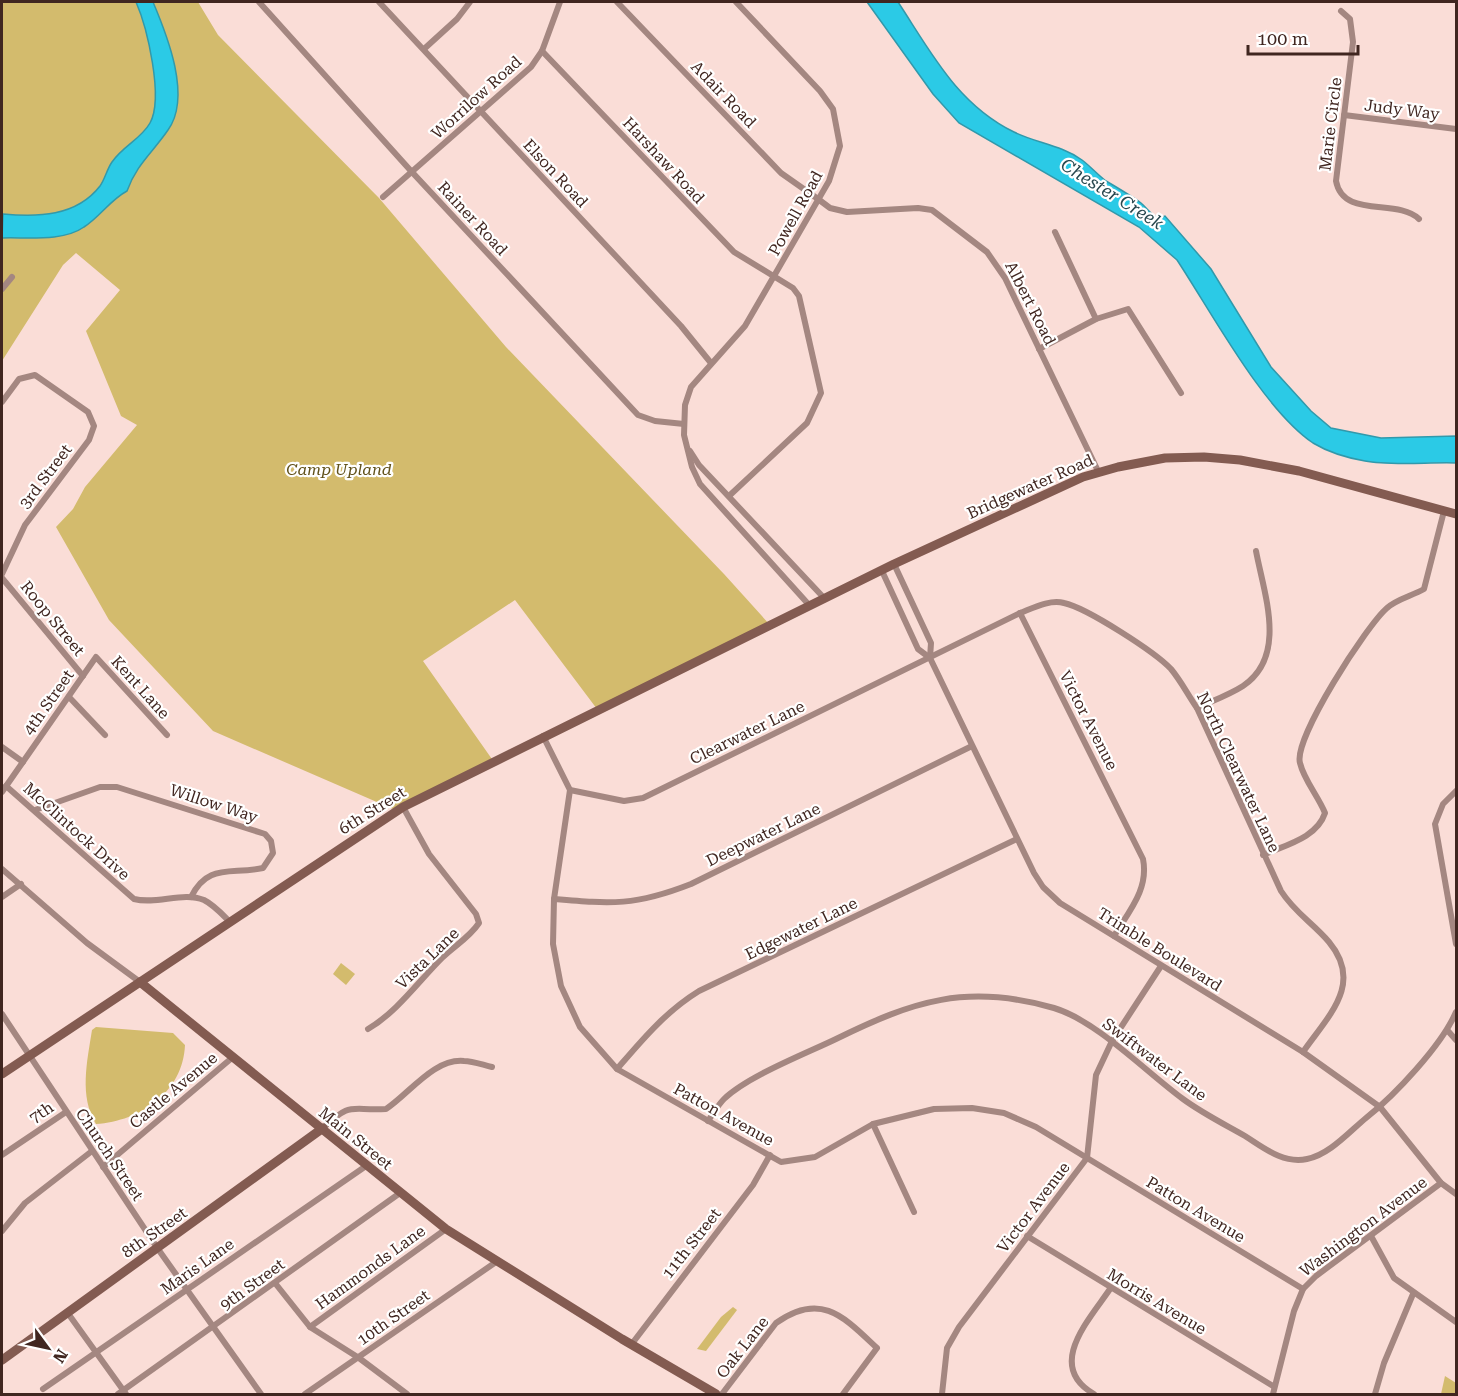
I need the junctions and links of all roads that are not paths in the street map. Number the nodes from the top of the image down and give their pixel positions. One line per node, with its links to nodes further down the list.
1 (259, 2): 13 (street, Rainer Road)
2 (379, 2): 8 (street, Elson Road)
3 (470, 2): 8 (street)
4 (560, 2): 9 (street, Worrilow Road)
5 (617, 2): 15 (street, Adair Road)
6 (736, 2): 15 (street, Powell Road)
7 (1341, 11): 11 (street, Marie Circle)
8 (424, 49): 10 (street, Elson Road)
9 (543, 51): 10 (street, Worrilow Road); 19 (street, Harshaw Road)
10 (480, 112): 13 (street, Worrilow Road); 23 (street, Elson Road)
11 (1344, 115): 12 (street, Judy Way); 16 (street, Marie Circle)
12 (1456, 129)
13 (411, 171): 14 (street, Worrilow Road); 26 (street, Rainer Road)
14 (383, 197)
15 (818, 199): 19 (street, Powell Road); 22 (street, Albert Road)
16 (1419, 219)
17 (1055, 232): 21 (street)
18 (12, 277): 20 (street)
19 (774, 277): 23 (street, Powell Road); 29 (street, Harshaw Road)
20 (2, 289)
21 (1096, 320): 22 (street); 24 (street)
22 (1039, 349): 28 (street, Albert Road)
23 (711, 363): 26 (street, Powell Road)
24 (1181, 393)
25 (2, 402): 35 (street, 3rd Street)
26 (684, 424): 27 (street, Powell Road)
27 (687, 446): 29 (street, Powell Road); 38 (street, Powell Road)
28 (1098, 471): 30 (street, Bridgewater Road); 33 (street, Bridgewater Road)
29 (729, 496): 37 (street, Powell Road)
30 (1444, 511): 31 (street, Bridgewater Road); 58 (street)
31 (1456, 514)
32 (1257, 551): 45 (street)
33 (894, 564): 34 (street, Bridgewater Road); 42 (street, Trimble Boulevard)
34 (882, 571): 37 (street, Bridgewater Road); 42 (street, Trimble Boulevard)
35 (2, 574)
36 (2, 578): 43 (street, Roop Street)
37 (825, 599): 38 (street, Bridgewater Road)
38 (810, 606): 40 (street, Bridgewater Road)
39 (1020, 613): 42 (street, North Clearwater Lane); 45 (street, North Clearwater Lane); 65 (street, Victor Avenue)
40 (784, 618): 48 (street, 6th Street)
41 (96, 657): 43 (street, 4th Street); 47 (street, Kent Lane)
42 (930, 658): 49 (street, Trimble Boulevard); 53 (street, Clearwater Lane)
43 (83, 676): 44 (street, 4th Street)
44 (69, 697): 46 (street); 51 (street, 4th Street)
45 (1197, 708): 58 (street, North Clearwater Lane)
46 (105, 735)
47 (167, 735)
48 (543, 736): 53 (street); 55 (street, 6th Street)
49 (972, 746): 57 (street, Trimble Boulevard); 63 (street, Deepwater Lane)
50 (2, 747): 51 (street)
51 (23, 762): 52 (street, 4th Street)
52 (4, 789): 56 (street, McClintock Drive)
53 (570, 790): 63 (street, Patton Avenue)
54 (1456, 790): 66 (street)
55 (403, 807): 64 (street, 6th Street); 71 (street, Vista Lane)
56 (35, 810): 62 (street, McClintock Drive); 62 (street, Willow Way)
57 (1017, 839): 65 (street, Trimble Boulevard); 79 (street, Edgewater Lane)
58 (1263, 855): 75 (street, North Clearwater Lane)
59 (2, 869): 60 (street, Main Street)
60 (21, 884): 61 (street); 68 (street, Main Street)
61 (2, 897)
62 (190, 897): 64 (street)
63 (554, 899): 79 (street, Patton Avenue)
64 (230, 922): 68 (street, 6th Street)
65 (1114, 936): 67 (street, Trimble Boulevard)
66 (1456, 944)
67 (1161, 966): 74 (street, Victor Avenue); 75 (street, Trimble Boulevard)
68 (140, 982): 76 (street, 6th Street); 77 (street, Main Street)
69 (1456, 1012): 72 (street, Swiftwater Lane)
70 (2, 1014): 76 (street, Church Street)
71 (368, 1029)
72 (1448, 1031): 73 (street); 81 (street, Swiftwater Lane)
73 (1456, 1040)
74 (1112, 1041): 81 (street, Swiftwater Lane); 83 (street, Swiftwater Lane); 89 (street, Victor Avenue)
75 (1303, 1052): 81 (street, Trimble Boulevard)
76 (30, 1055): 80 (street, 6th Street); 82 (street, Church Street)
77 (233, 1057): 85 (street, Main Street); 91 (street, Castle Avenue)
78 (492, 1067): 85 (street)
79 (617, 1069): 83 (street, Patton Avenue)
80 (2, 1074)
81 (1380, 1107): 92 (street, Trimble Boulevard)
82 (66, 1112): 86 (street, Church Street); 87 (street, 7th)
83 (708, 1121): 88 (street, Patton Avenue)
84 (873, 1124): 88 (street, Patton Avenue); 89 (street, Patton Avenue); 95 (street)
85 (323, 1128): 90 (street, Main Street); 100 (street, 8th Street)
86 (92, 1151): 91 (street, Church Street); 97 (street)
87 (2, 1155)
88 (770, 1155): 111 (street, 11th Street)
89 (1087, 1158): 98 (street, Victor Avenue); 105 (street, Patton Avenue)
90 (366, 1166): 93 (street, Main Street); 103 (street, Maris Lane)
91 (103, 1167): 100 (street, Church Street)
92 (1441, 1183): 94 (street, Trimble Boulevard); 99 (street, Washington Avenue)
93 (400, 1193): 96 (street, Main Street); 102 (street, 9th Street)
94 (1456, 1194)
95 (914, 1212)
96 (446, 1229): 101 (street, Main Street); 110 (street, Hammonds Lane)
97 (2, 1231)
98 (1027, 1236): 104 (street, Morris Avenue); 124 (street, Victor Avenue)
99 (1371, 1236): 105 (street, Washington Avenue); 106 (street)
100 (158, 1249): 103 (street, Church Street); 107 (street, 8th Street)
101 (496, 1262): 111 (street, Main Street); 113 (street, 10th Street)
102 (275, 1283): 109 (street, 9th Street); 110 (street)
103 (188, 1289): 109 (street, Church Street); 112 (street, Maris Lane)
104 (1110, 1289): 115 (street, Morris Avenue); 125 (street)
105 (1303, 1289): 115 (street, Washington Avenue)
106 (1413, 1294): 108 (street); 127 (street)
107 (67, 1311): 112 (street); 114 (street, 8th Street)
108 (1456, 1322)
109 (216, 1327): 117 (street, 9th Street); 118 (street, Church Street)
110 (310, 1327): 113 (street)
111 (631, 1345): 121 (street, Main Street)
112 (97, 1353): 116 (street, Maris Lane); 117 (street)
113 (359, 1358): 119 (street, 10th Street); 120 (street)
114 (2, 1360)
115 (1274, 1386): 126 (street, Washington Avenue)
116 (43, 1389)
117 (122, 1393)
118 (261, 1395)
119 (305, 1395)
120 (406, 1395)
121 (716, 1395)
122 (722, 1395): 123 (street, Oak Lane)
123 (843, 1395)
124 (942, 1395)
125 (1094, 1395)
126 (1273, 1395)
127 (1375, 1395)

